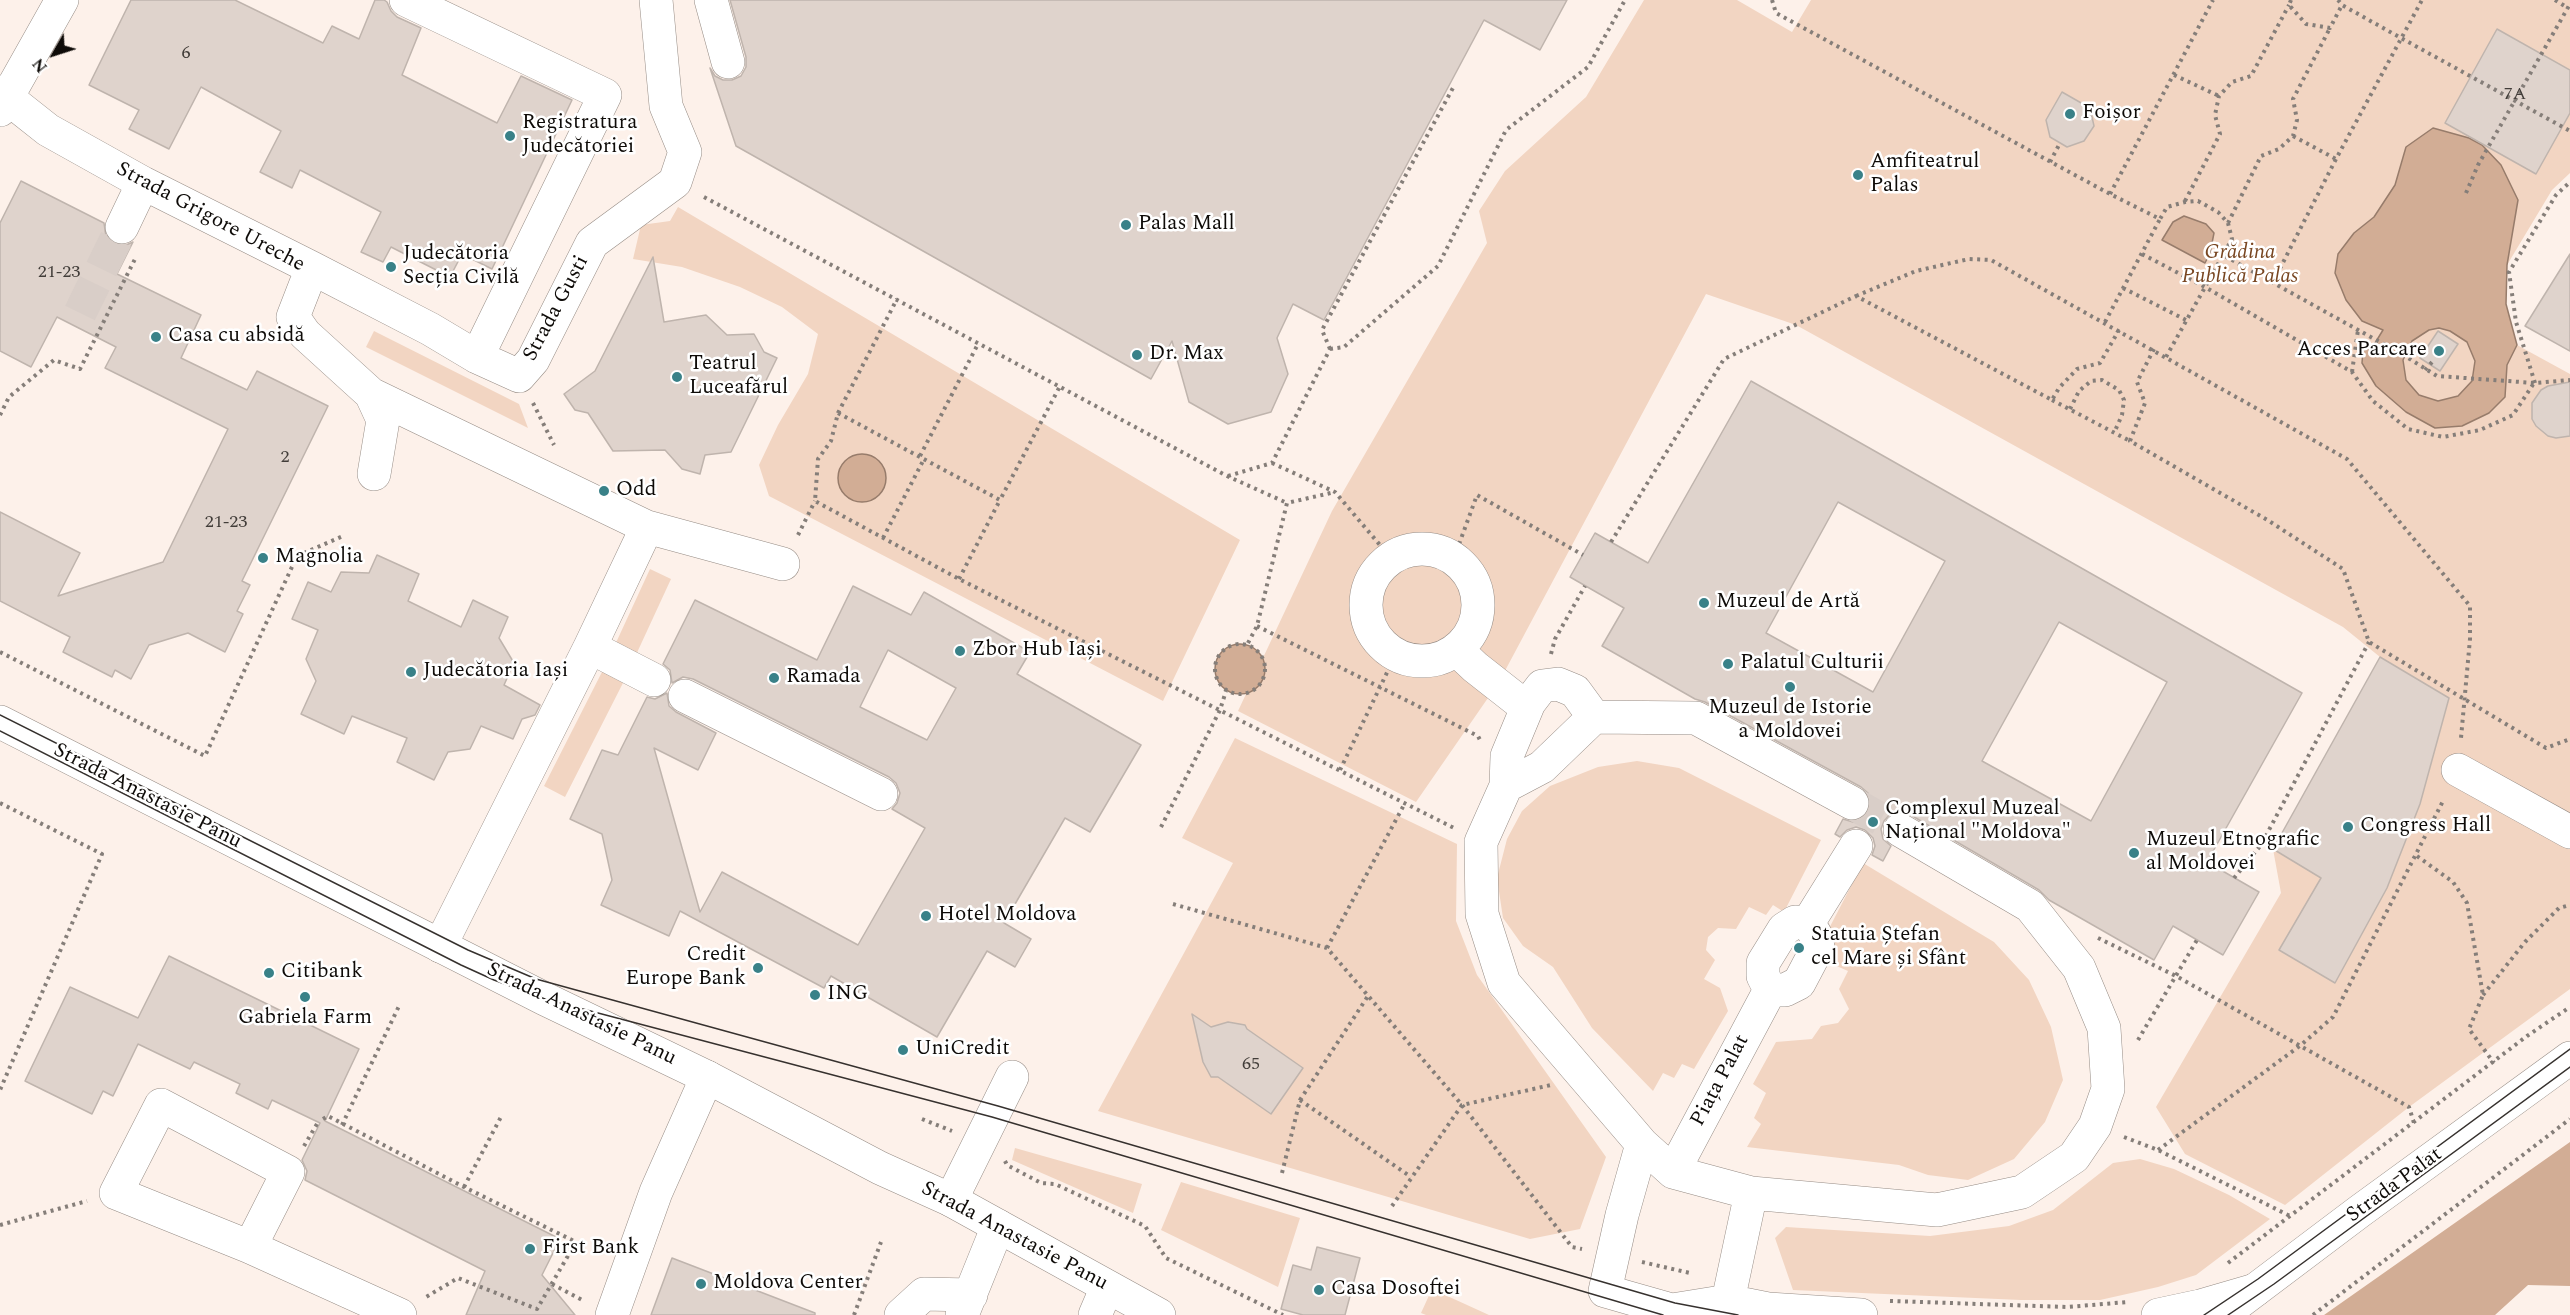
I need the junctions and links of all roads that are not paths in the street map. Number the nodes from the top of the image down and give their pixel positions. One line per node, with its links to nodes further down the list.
1 (62, 0): 6 (main road)
2 (406, 0): 10 (main road)
3 (656, 0): 10 (main road, Strada Gusti)
4 (711, 0): 5 (main road)
5 (728, 62)
6 (3, 100): 7 (main road, Strada Grigore Ureche)
7 (143, 183): 8 (main road); 9 (main road, Strada Grigore Ureche)
8 (122, 227)
9 (312, 268): 10 (main road); 11 (main road, Strada Grigore Ureche)
10 (477, 357)
11 (371, 394): 12 (main road, Strada Grigore Ureche); 13 (main road, Strada Grigore Ureche)
12 (374, 474)
13 (647, 527): 14 (main road, Strada Grigore Ureche); 15 (main road)
14 (783, 564)
15 (590, 647): 17 (main road); 29 (main road)
16 (1457, 650): 16 (main road); 18 (main road)
17 (654, 680)
18 (1536, 694): 20 (main road); 23 (main road)
19 (686, 696): 24 (main road)
20 (1594, 717): 23 (main road); 25 (main road)
21 (0, 722): 29 (main road, Strada Anastasie Panu)
22 (2458, 770): 27 (main road)
23 (1506, 786): 33 (main road)
24 (881, 794)
25 (1852, 803)
26 (1900, 830): 35 (main road)
27 (2570, 832)
28 (1856, 846): 34 (main road, Piața Palat)
29 (440, 946): 31 (main road, Strada Anastasie Panu)
30 (2570, 1058): 39 (main road, Strada Palat)
31 (707, 1077): 36 (main road, Strada Anastasie Panu); 47 (main road)
32 (1012, 1077): 36 (main road)
33 (1641, 1144): 34 (main road); 45 (main road)
34 (1673, 1172): 35 (main road)
35 (1751, 1193): 40 (main road)
36 (951, 1200): 37 (main road, Strada Anastasie Panu)
37 (998, 1226): 41 (main road, Strada Anastasie Panu); 42 (main road)
38 (250, 1247): 38 (main road); 46 (main road)
39 (2257, 1290): 44 (main road); 50 (main road, Strada Palat)
40 (1731, 1292): 43 (main road); 45 (main road)
41 (1101, 1301): 49 (main road, Strada Anastasie Panu)
42 (967, 1305): 48 (main road)
43 (1875, 1308)
44 (2147, 1308)
45 (1672, 1312)
46 (400, 1314)
47 (612, 1315)
48 (901, 1315)
49 (1159, 1315)
50 (2222, 1315)

